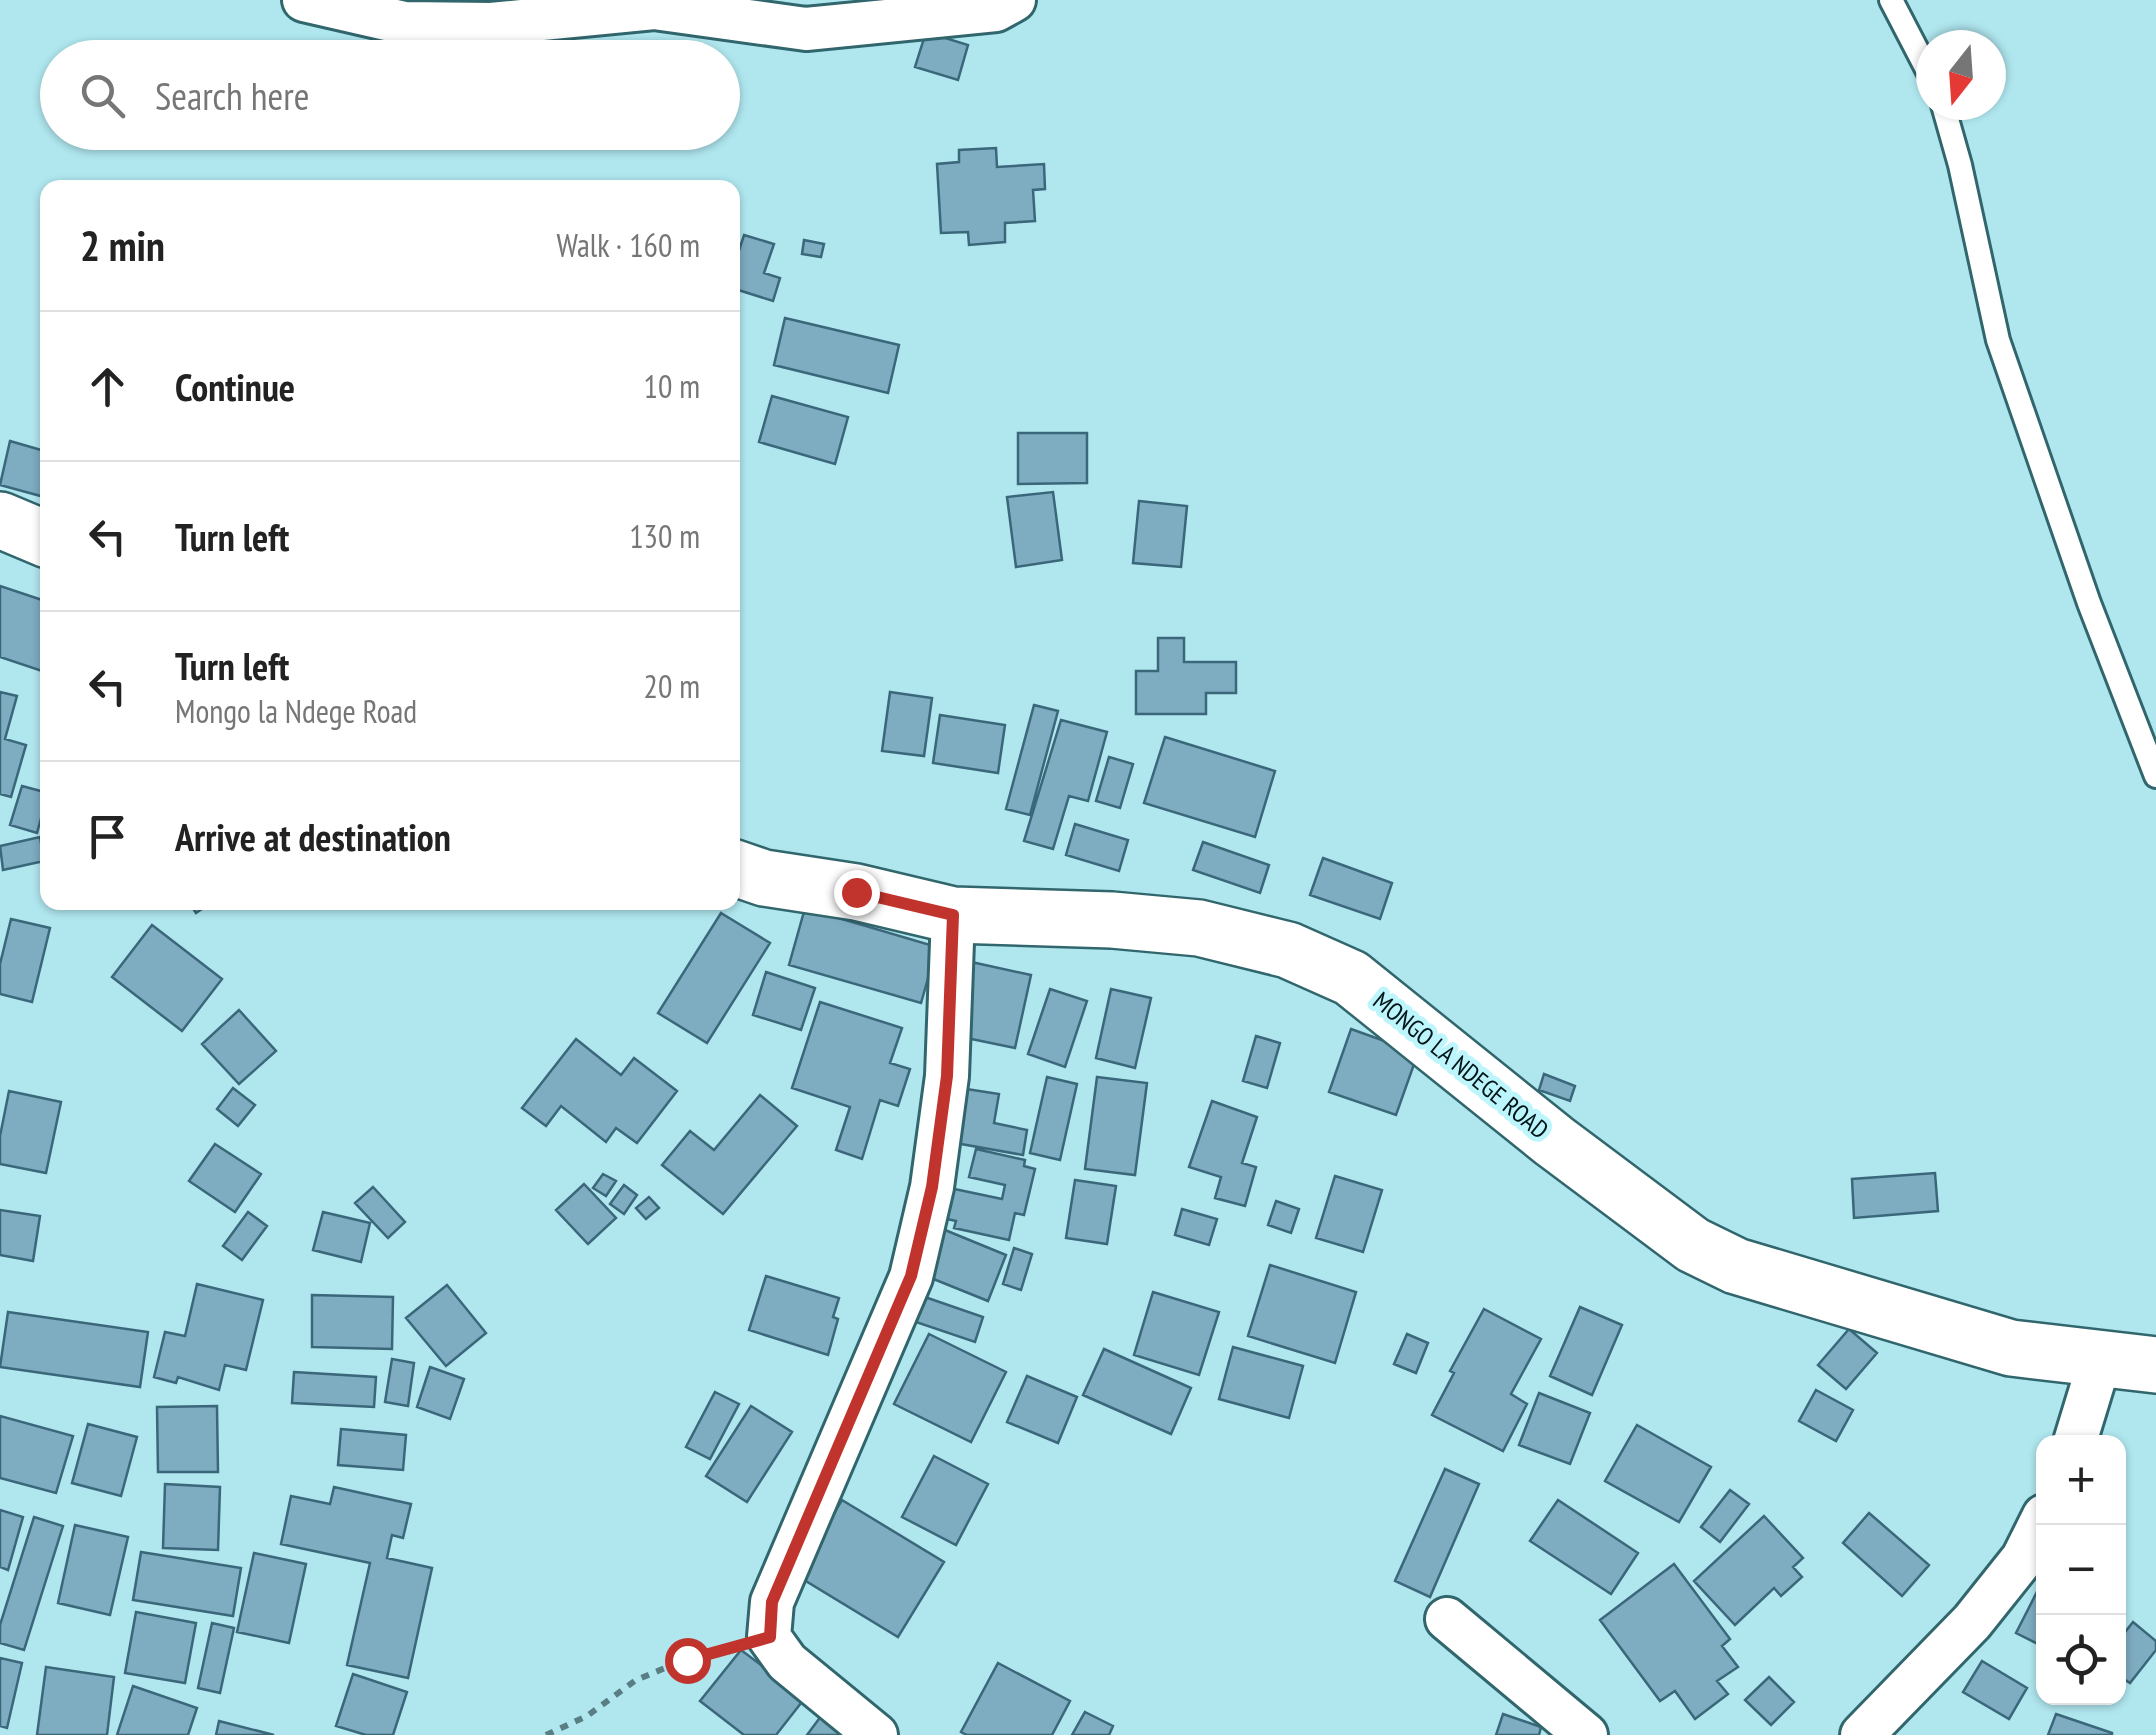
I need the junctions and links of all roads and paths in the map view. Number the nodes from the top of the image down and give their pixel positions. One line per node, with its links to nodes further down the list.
1 (304, 0): 2 (street)
2 (1014, 0)
3 (1891, 0): 4 (lane)
4 (1916, 48)
5 (1946, 120): 8 (lane)
6 (0, 520): 7 (street)
7 (40, 537)
8 (2156, 776)
9 (740, 870): 10 (street, MONGO LA NDEGE ROAD)
10 (953, 915): 11 (street, MONGO LA NDEGE ROAD); 16 (street)
11 (2102, 1357): 12 (street, MONGO LA NDEGE ROAD); 13 (street)
12 (2156, 1365)
13 (2078, 1435)
14 (2040, 1525): 20 (street)
15 (1447, 1619): 19 (street)
16 (770, 1637): 17 (path); 18 (street)
17 (546, 1735)
18 (876, 1735)
19 (1586, 1735)
20 (1862, 1735)

